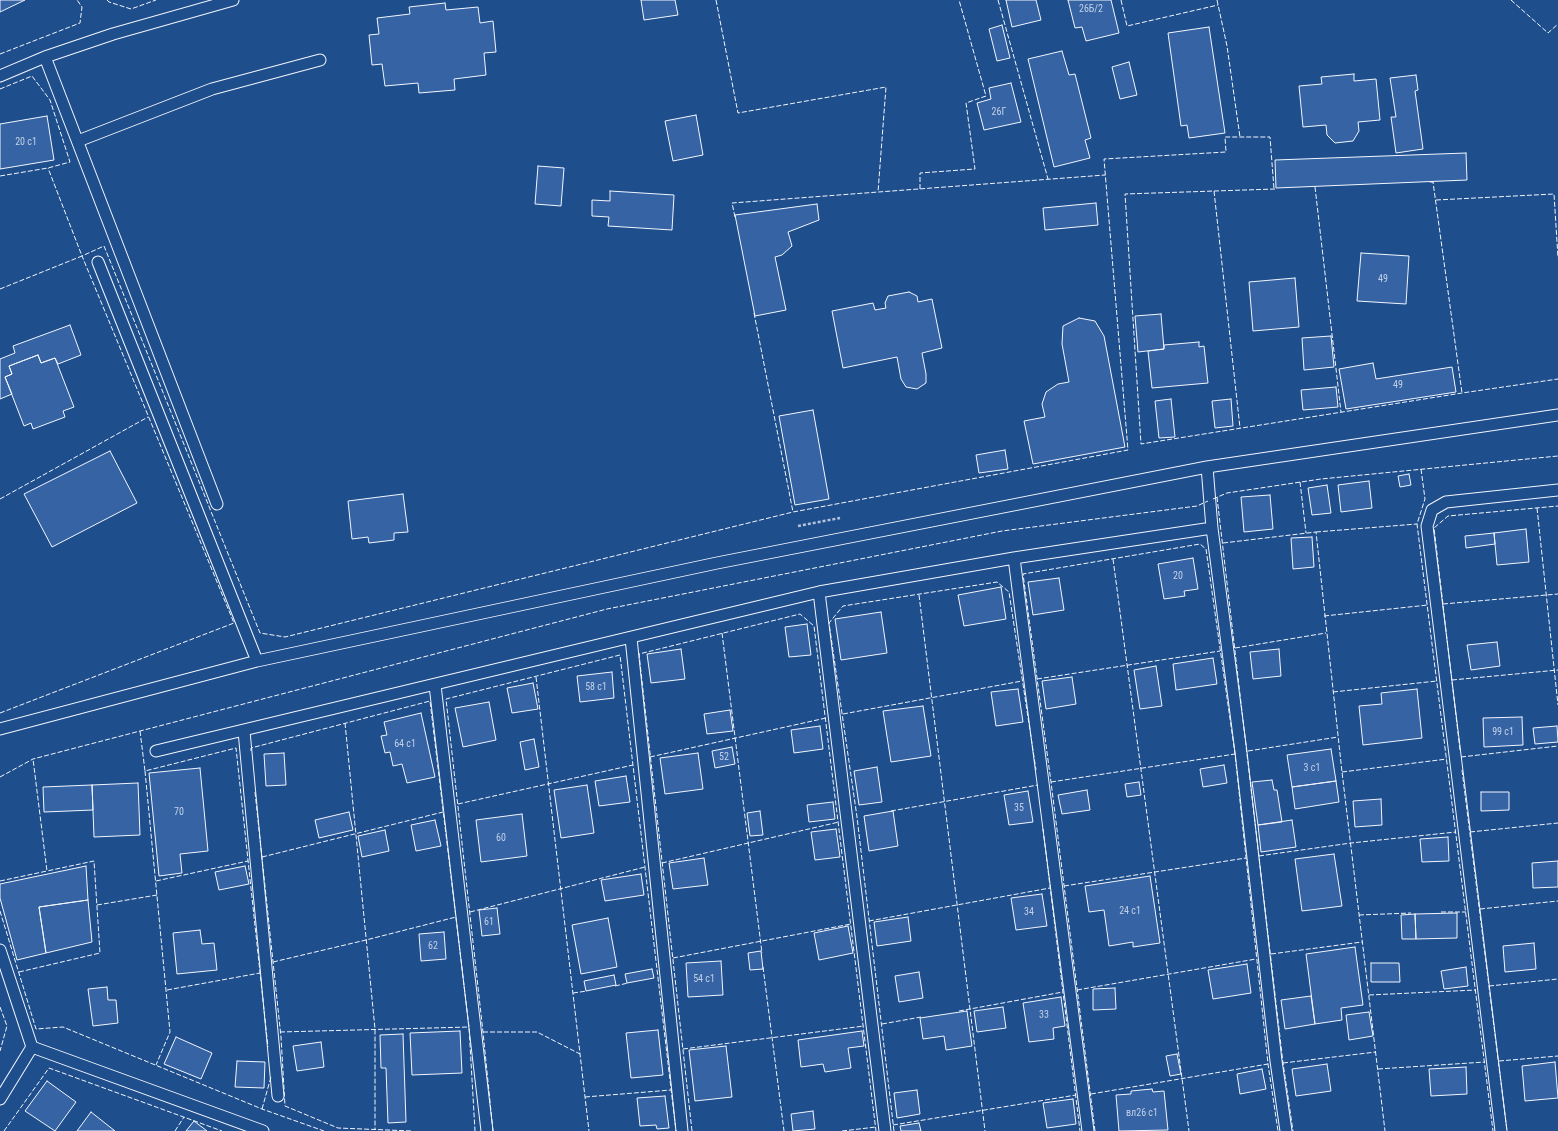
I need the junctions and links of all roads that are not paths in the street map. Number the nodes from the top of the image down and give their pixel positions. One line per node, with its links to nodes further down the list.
1 (233, 0): 2 (lane)
2 (45, 57): 4 (lane); 5 (lane)
3 (320, 60): 5 (lane)
4 (0, 76)
5 (78, 141): 10 (lane)
6 (98, 262): 15 (lane)
7 (1558, 415): 8 (lane)
8 (1207, 468): 11 (lane); 15 (lane)
9 (1558, 490): 30 (lane)
10 (217, 504)
11 (1212, 528): 12 (lane); 29 (lane)
12 (1014, 558): 13 (lane); 28 (lane)
13 (819, 592): 14 (lane); 27 (lane)
14 (631, 638): 16 (lane); 26 (lane)
15 (257, 661): 17 (lane)
16 (435, 685): 18 (lane); 25 (lane)
17 (0, 729)
18 (244, 731): 19 (lane); 22 (lane)
19 (156, 751)
20 (0, 950): 21 (lane)
21 (32, 1048): 23 (lane); 24 (lane)
22 (278, 1096)
23 (0, 1099)
24 (263, 1131)
25 (487, 1131)
26 (682, 1131)
27 (885, 1131)
28 (1088, 1131)
29 (1286, 1131)
30 (1501, 1131)

